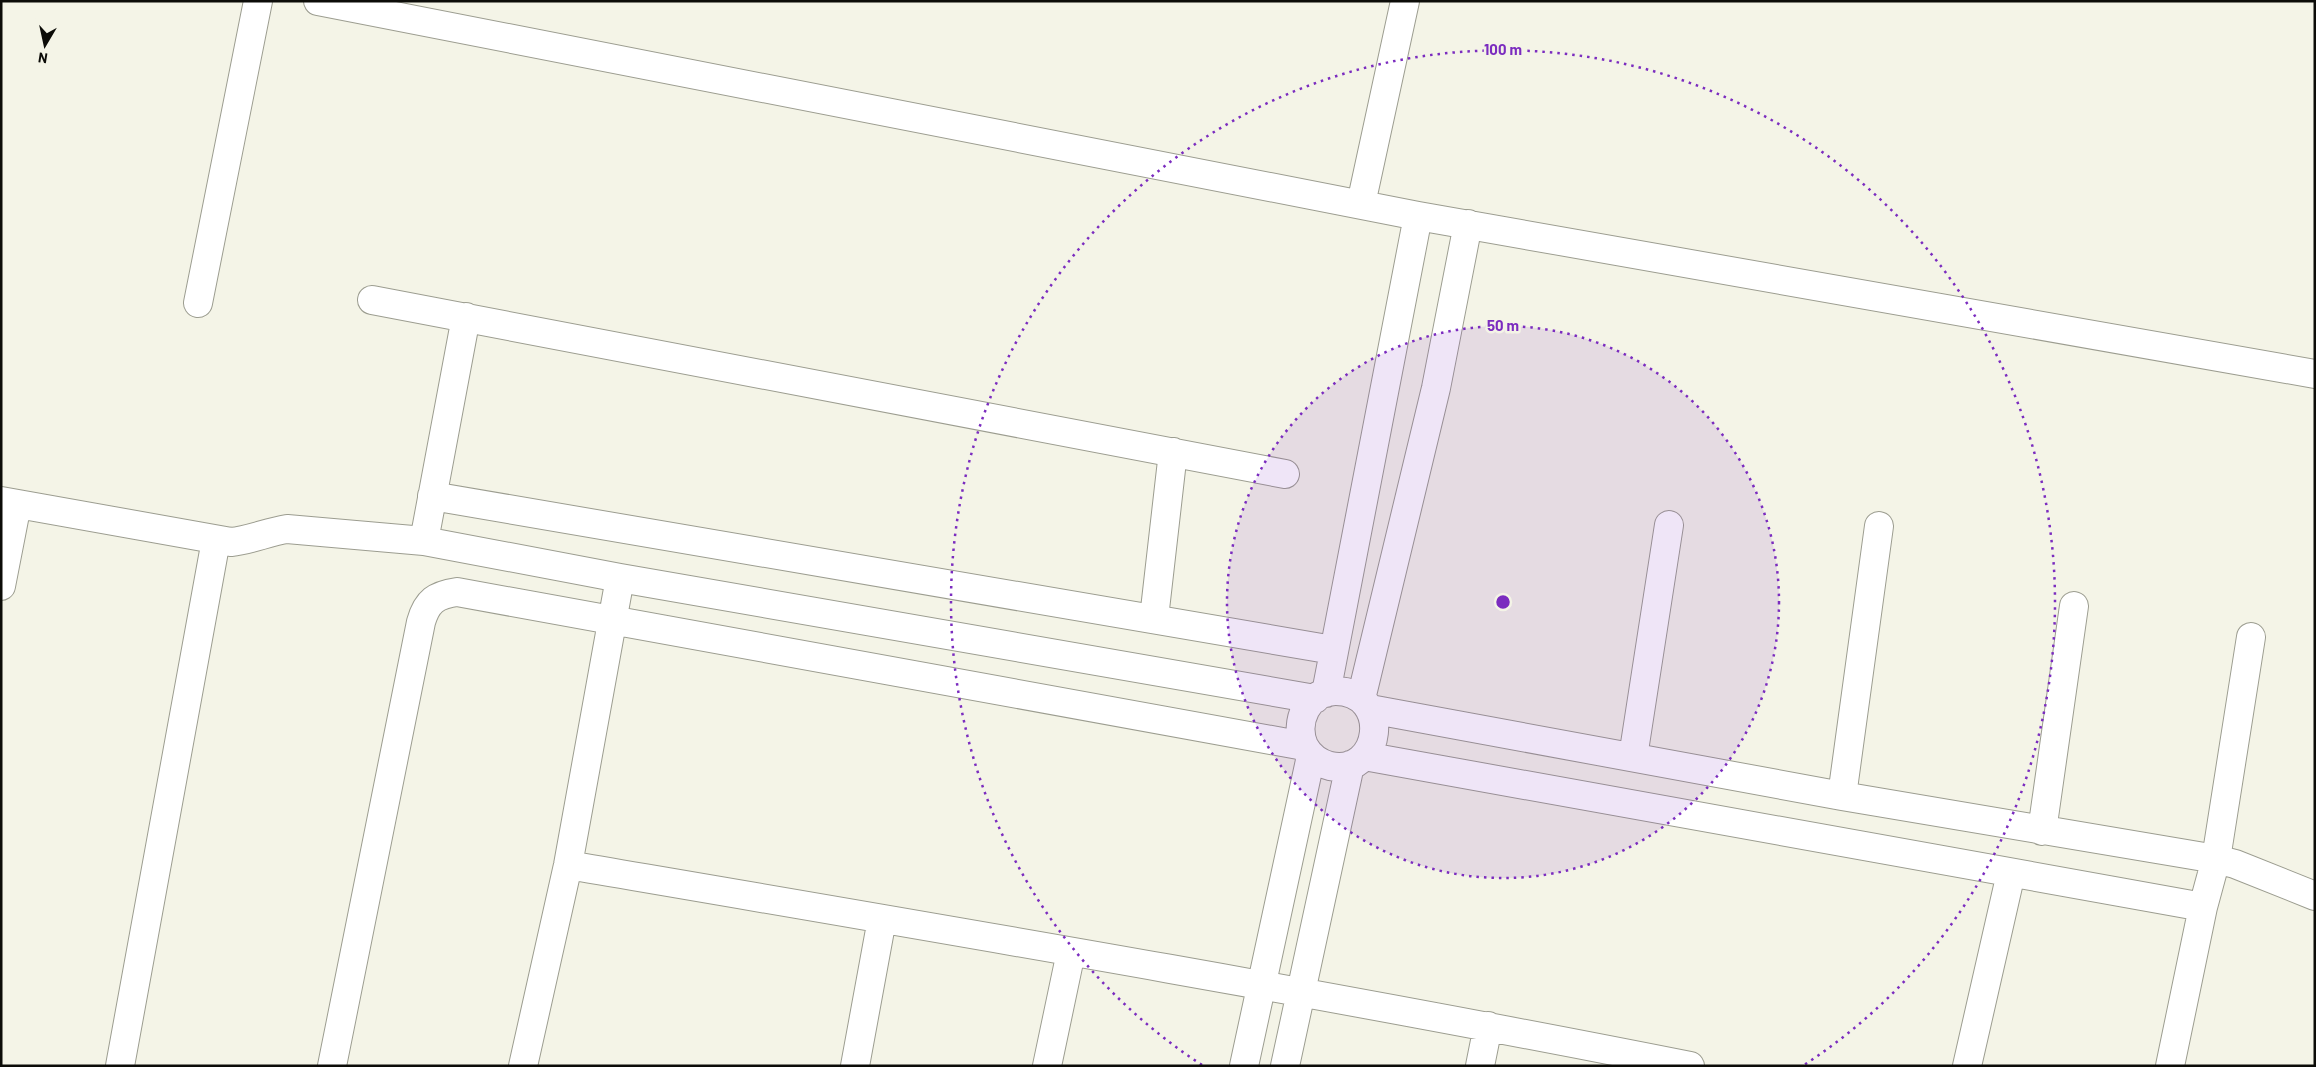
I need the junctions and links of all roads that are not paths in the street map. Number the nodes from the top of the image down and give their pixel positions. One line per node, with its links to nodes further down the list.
1 (258, 1): 8 (street)
2 (318, 1): 4 (street)
3 (1404, 1): 4 (street)
4 (1361, 204): 5 (street)
5 (1418, 216): 6 (street); 25 (street)
6 (1468, 224): 10 (street); 27 (street)
7 (372, 300): 9 (street)
8 (198, 303)
9 (466, 317): 11 (street); 13 (street)
10 (2315, 374)
11 (1173, 452): 12 (street); 22 (street)
12 (1285, 474)
13 (432, 496): 18 (street); 22 (street)
14 (9, 502): 17 (street); 20 (street)
15 (1669, 526): 29 (street)
16 (1878, 526): 31 (street)
17 (216, 540): 18 (street); 43 (street)
18 (424, 541): 19 (street)
19 (620, 578): 23 (street); 26 (street)
20 (1, 586)
21 (2074, 606): 32 (street)
22 (1154, 618): 25 (street)
23 (612, 622): 28 (street); 34 (street); 44 (street)
24 (2251, 637): 33 (street)
25 (1333, 650): 26 (street)
26 (1320, 696): 27 (street); 28 (street)
27 (1365, 704): 29 (street); 30 (street)
28 (1307, 751): 30 (street); 40 (street)
29 (1633, 757): 31 (street)
30 (1357, 760): 35 (street); 41 (street)
31 (1842, 796): 32 (street)
32 (2042, 830): 33 (street)
33 (2216, 859): 36 (street); 37 (street)
34 (568, 865): 38 (street); 45 (street)
35 (2011, 873): 37 (street); 52 (street)
36 (2315, 896)
37 (2203, 907): 53 (street)
38 (882, 919): 39 (street); 46 (street)
39 (1071, 952): 40 (street); 47 (street)
40 (1262, 985): 41 (street); 48 (street)
41 (1301, 994): 42 (street); 49 (street)
42 (1488, 1026): 50 (street); 51 (street)
43 (120, 1066)
44 (332, 1066)
45 (524, 1066)
46 (855, 1066)
47 (1047, 1066)
48 (1244, 1066)
49 (1285, 1066)
50 (1480, 1066)
51 (1690, 1066)
52 (1967, 1066)
53 (2170, 1066)

